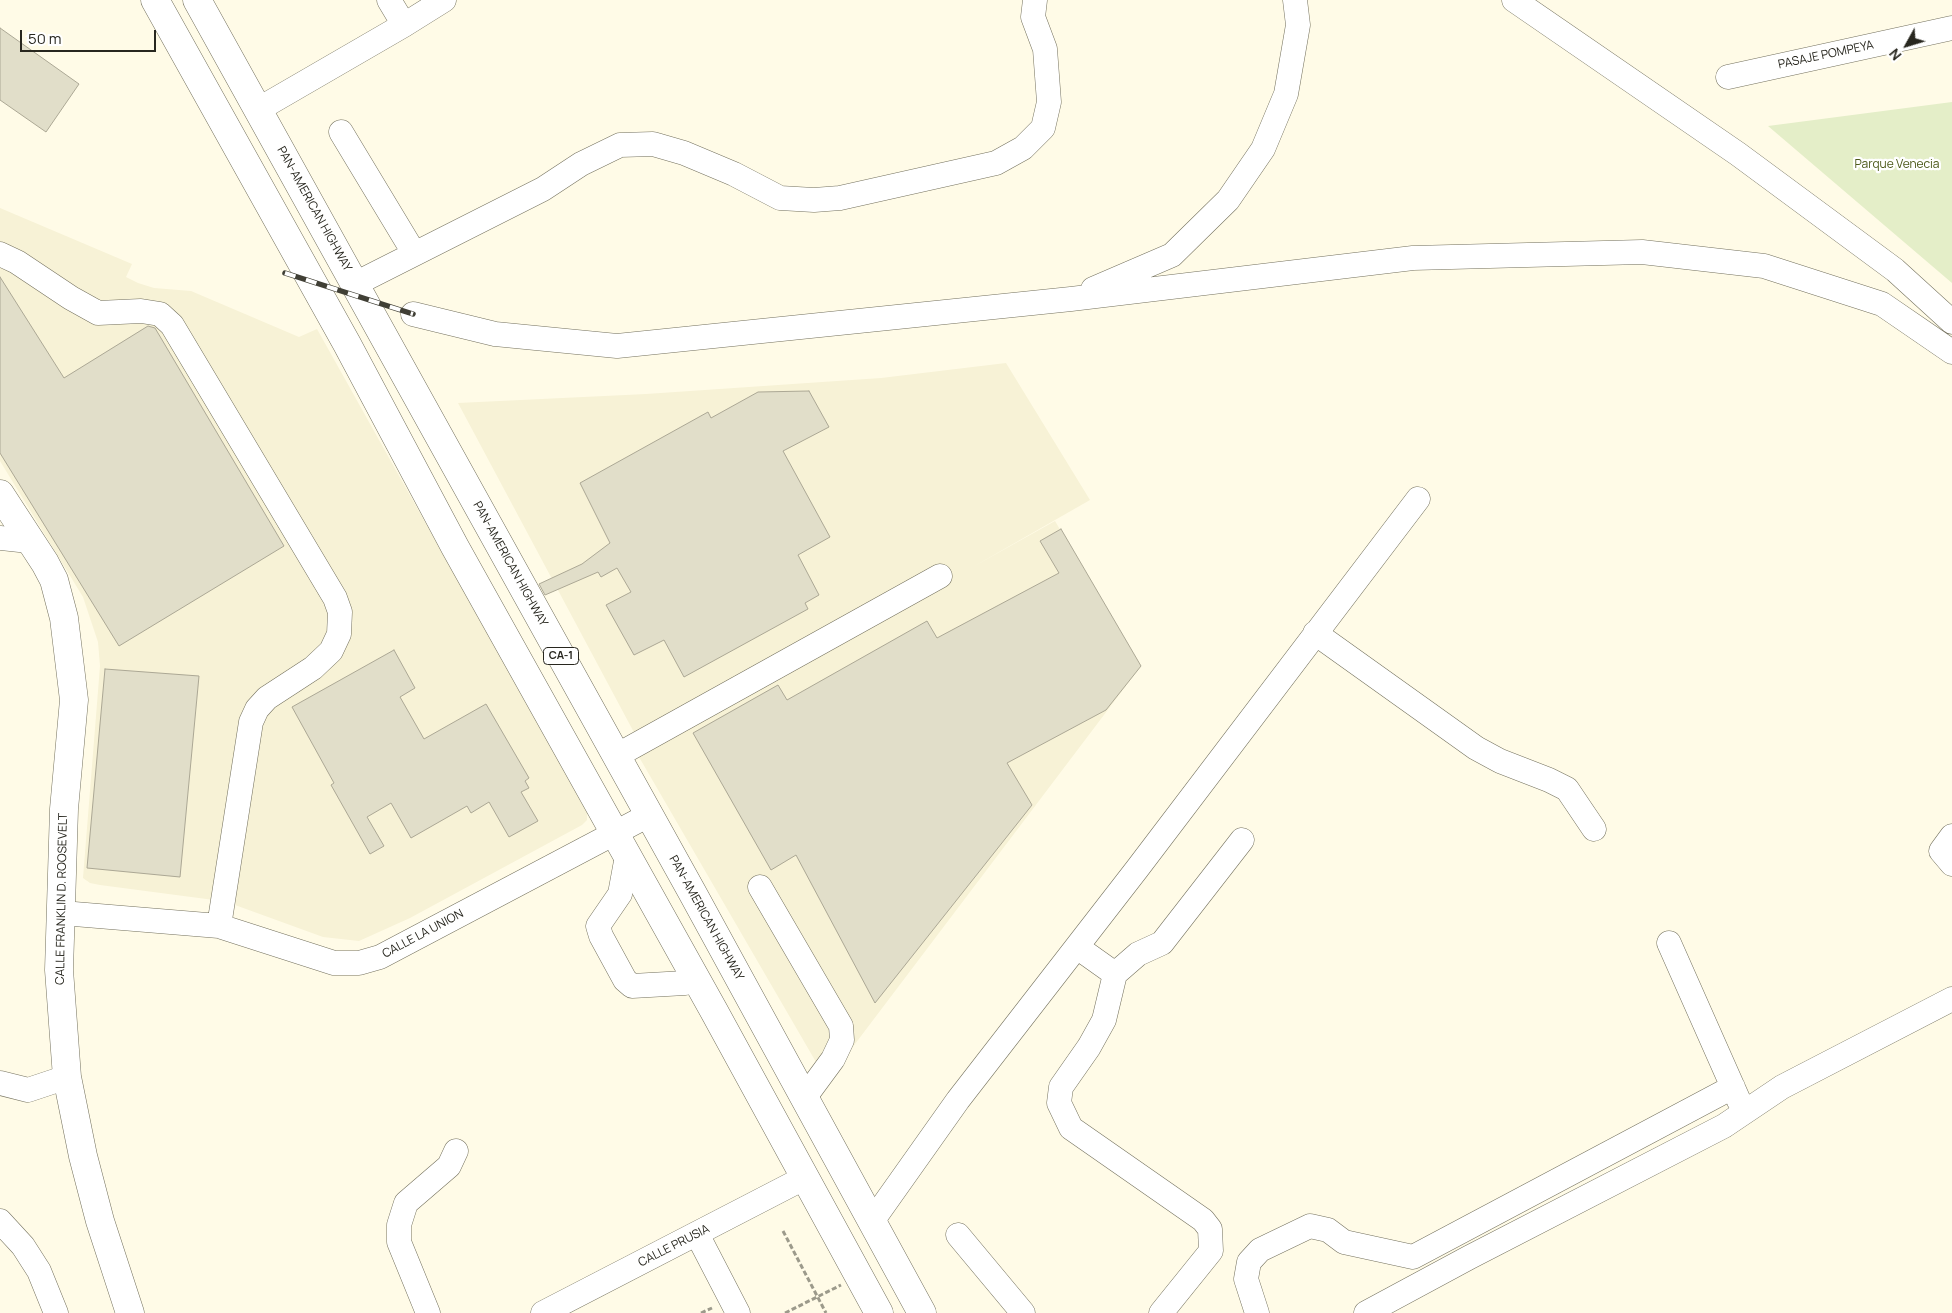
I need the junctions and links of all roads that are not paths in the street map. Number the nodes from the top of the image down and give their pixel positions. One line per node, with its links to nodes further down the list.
1 (155, 0): 28 (main road)
2 (197, 0): 11 (main road, PAN-AMERICAN HIGHWAY / CA-1)
3 (389, 0): 8 (street)
4 (444, 0): 8 (street)
5 (1035, 0): 13 (street)
6 (1295, 0): 16 (street)
7 (1514, 0): 18 (street)
8 (404, 25): 11 (street)
9 (1952, 28): 10 (street, PASAJE POMPEYA)
10 (1728, 77)
11 (259, 109): 15 (main road, PAN-AMERICAN HIGHWAY / CA-1)
12 (341, 132): 13 (street)
13 (414, 253): 15 (street)
14 (0, 254): 39 (street)
15 (355, 284): 26 (main road, PAN-AMERICAN HIGHWAY / CA-1)
16 (1071, 299): 17 (street); 19 (street)
17 (413, 314)
18 (1952, 322)
19 (1952, 352)
20 (0, 494): 23 (main road, CALLE FRANKLIN D. ROOSEVELT)
21 (1418, 499): 25 (street)
22 (0, 538): 23 (street)
23 (29, 541): 38 (main road, CALLE FRANKLIN D. ROOSEVELT)
24 (940, 576): 26 (street)
25 (1315, 633): 30 (street); 41 (street)
26 (616, 756): 27 (main road, PAN-AMERICAN HIGHWAY / CA-1)
27 (633, 787): 28 (main road); 29 (main road, PAN-AMERICAN HIGHWAY / CA-1)
28 (600, 807): 33 (main road)
29 (649, 815): 33 (street, CALLE LA UNION); 36 (main road, PAN-AMERICAN HIGHWAY / CA-1)
30 (1594, 829)
31 (1952, 836): 34 (street)
32 (1242, 840): 42 (street)
33 (621, 844): 37 (main road); 39 (street, CALLE LA UNION); 43 (street)
34 (1952, 864)
35 (760, 887): 48 (street)
36 (692, 892): 37 (main road); 48 (main road, PAN-AMERICAN HIGHWAY / CA-1)
37 (657, 908): 51 (main road)
38 (62, 913): 39 (street, CALLE LA UNION); 45 (main road, CALLE FRANKLIN D. ROOSEVELT)
39 (219, 926)
40 (1670, 943): 47 (street)
41 (1077, 947): 42 (street); 52 (street)
42 (1115, 974): 64 (street)
43 (685, 983)
44 (1952, 999): 49 (street)
45 (67, 1078): 46 (street); 57 (main road, CALLE FRANKLIN D. ROOSEVELT)
46 (0, 1083)
47 (1733, 1087): 49 (street); 65 (street)
48 (805, 1097): 52 (main road, PAN-AMERICAN HIGHWAY / CA-1)
49 (1744, 1112): 66 (street)
50 (456, 1151): 58 (street)
51 (804, 1178): 54 (street, CALLE PRUSIA); 61 (main road)
52 (873, 1220): 62 (main road, PAN-AMERICAN HIGHWAY / CA-1)
53 (0, 1222): 56 (street)
54 (697, 1234): 59 (street, CALLE PRUSIA); 60 (street)
55 (958, 1235): 63 (street)
56 (56, 1313)
57 (130, 1313)
58 (428, 1313)
59 (543, 1313)
60 (738, 1313)
61 (879, 1313)
62 (922, 1313)
63 (1023, 1313)
64 (1161, 1313)
65 (1257, 1313)
66 (1366, 1313)

